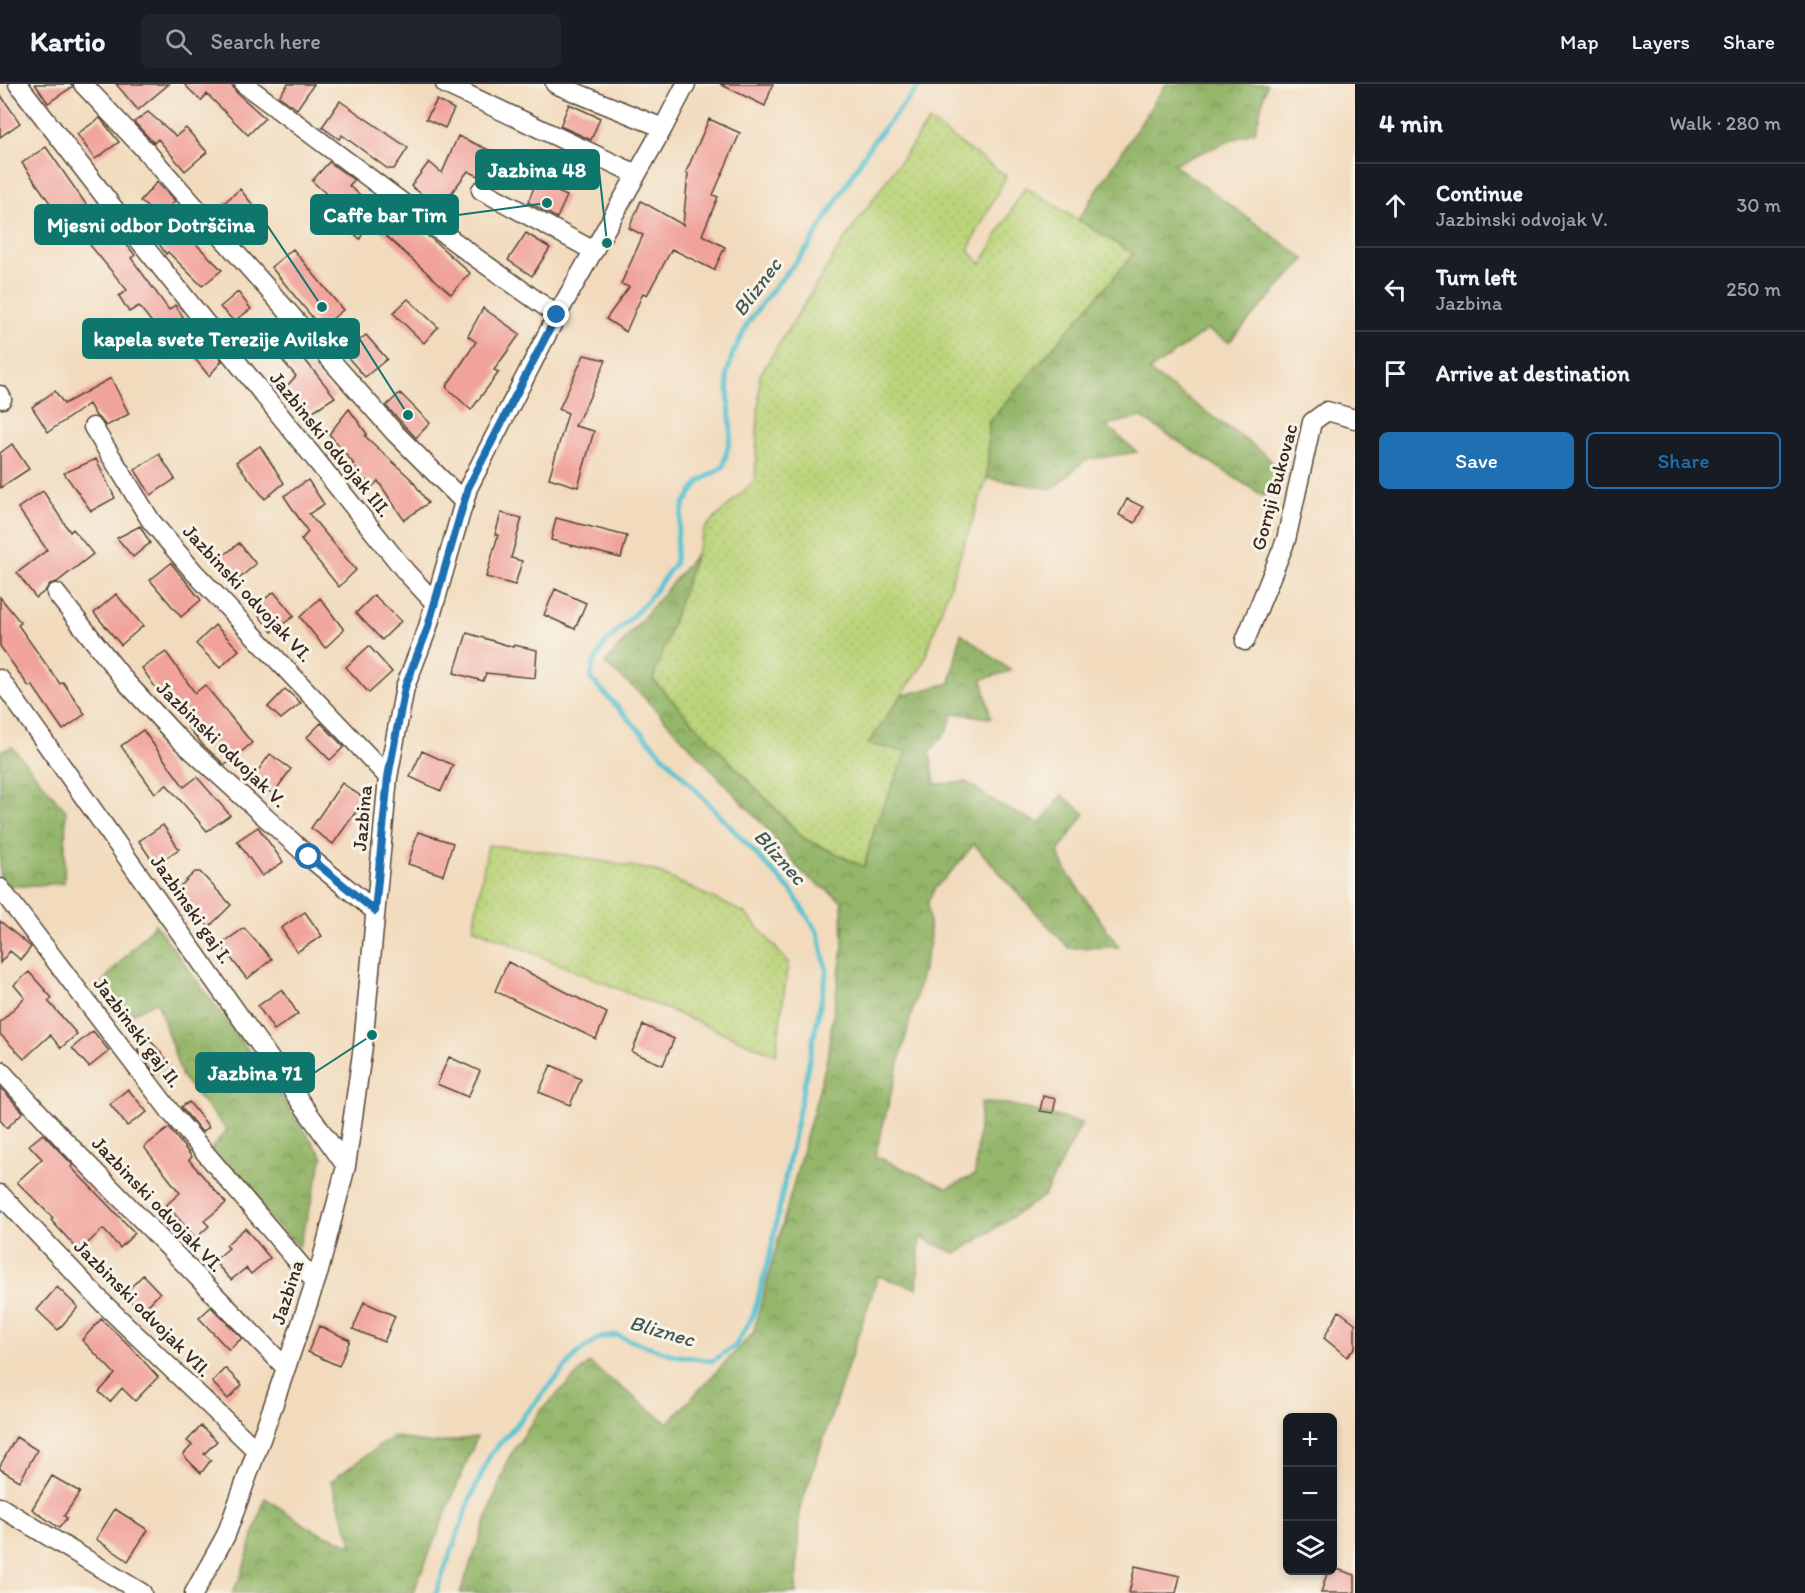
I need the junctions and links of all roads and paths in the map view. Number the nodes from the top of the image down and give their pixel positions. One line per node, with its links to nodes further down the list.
1 (18, 84): 16 (street, Jazbinski odvojak III.)
2 (83, 84): 14 (street)
3 (244, 84): 11 (street)
4 (445, 84): 8 (street)
5 (555, 84): 7 (street)
6 (680, 86): 7 (street, Jazbina)
7 (663, 128): 8 (street, Jazbina)
8 (636, 174): 10 (street, Jazbina)
9 (481, 190): 10 (street)
10 (594, 251): 11 (street, Jazbina)
11 (557, 315): 14 (street, Jazbina)
12 (1355, 419): 17 (street, Gornji Bukovac)
13 (93, 427): 19 (street, Jazbinski odvojak VI.)
14 (465, 503): 16 (street, Jazbina)
15 (56, 593): 21 (street, Jazbinski odvojak V.)
16 (435, 603): 19 (street, Jazbina)
17 (1245, 641)
18 (0, 679): 23 (street, Jazbinski gaj I.)
19 (388, 777): 21 (street, Jazbina)
20 (0, 888): 25 (street, Jazbinski gaj II.)
21 (375, 911): 23 (street, Jazbina)
22 (0, 1070): 26 (street, Jazbinski odvojak VI.)
23 (346, 1166): 25 (street, Jazbina)
24 (0, 1194): 27 (street, Jazbinski odvojak VII.)
25 (315, 1282): 26 (street, Jazbina)
26 (285, 1368): 27 (street, Jazbina)
27 (256, 1451): 30 (street, Jazbina)
28 (0, 1507): 29 (street)
29 (142, 1593)
30 (194, 1593)

